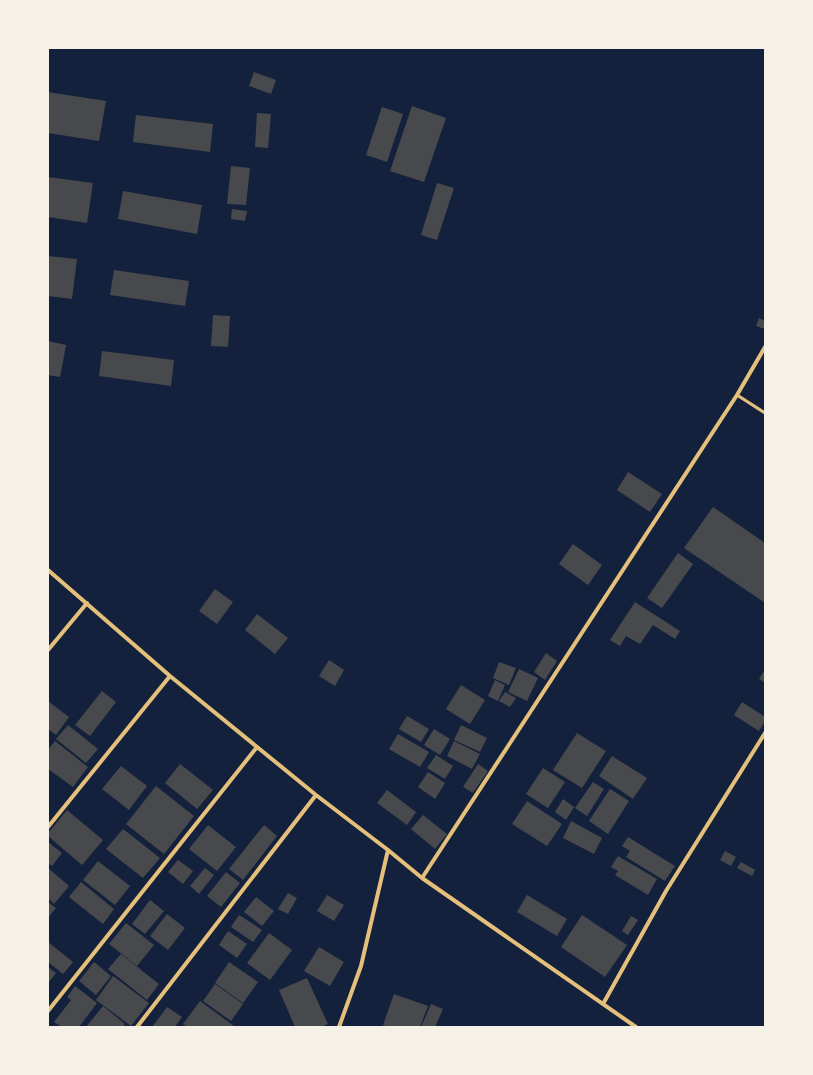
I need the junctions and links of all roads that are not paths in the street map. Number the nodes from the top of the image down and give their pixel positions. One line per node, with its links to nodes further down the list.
1 (765, 346): 2 (street)
2 (737, 395): 3 (lane); 13 (street)
3 (765, 414)
4 (48, 570): 5 (street)
5 (87, 603): 6 (street); 7 (street)
6 (48, 650)
7 (170, 676): 9 (street); 11 (street)
8 (765, 733): 14 (street)
9 (257, 747): 10 (street); 15 (street)
10 (316, 795): 12 (street); 16 (street)
11 (48, 827)
12 (388, 850): 13 (street); 17 (street)
13 (422, 878): 14 (street)
14 (603, 1004): 18 (street)
15 (48, 1011)
16 (137, 1027)
17 (339, 1027)
18 (636, 1027)

